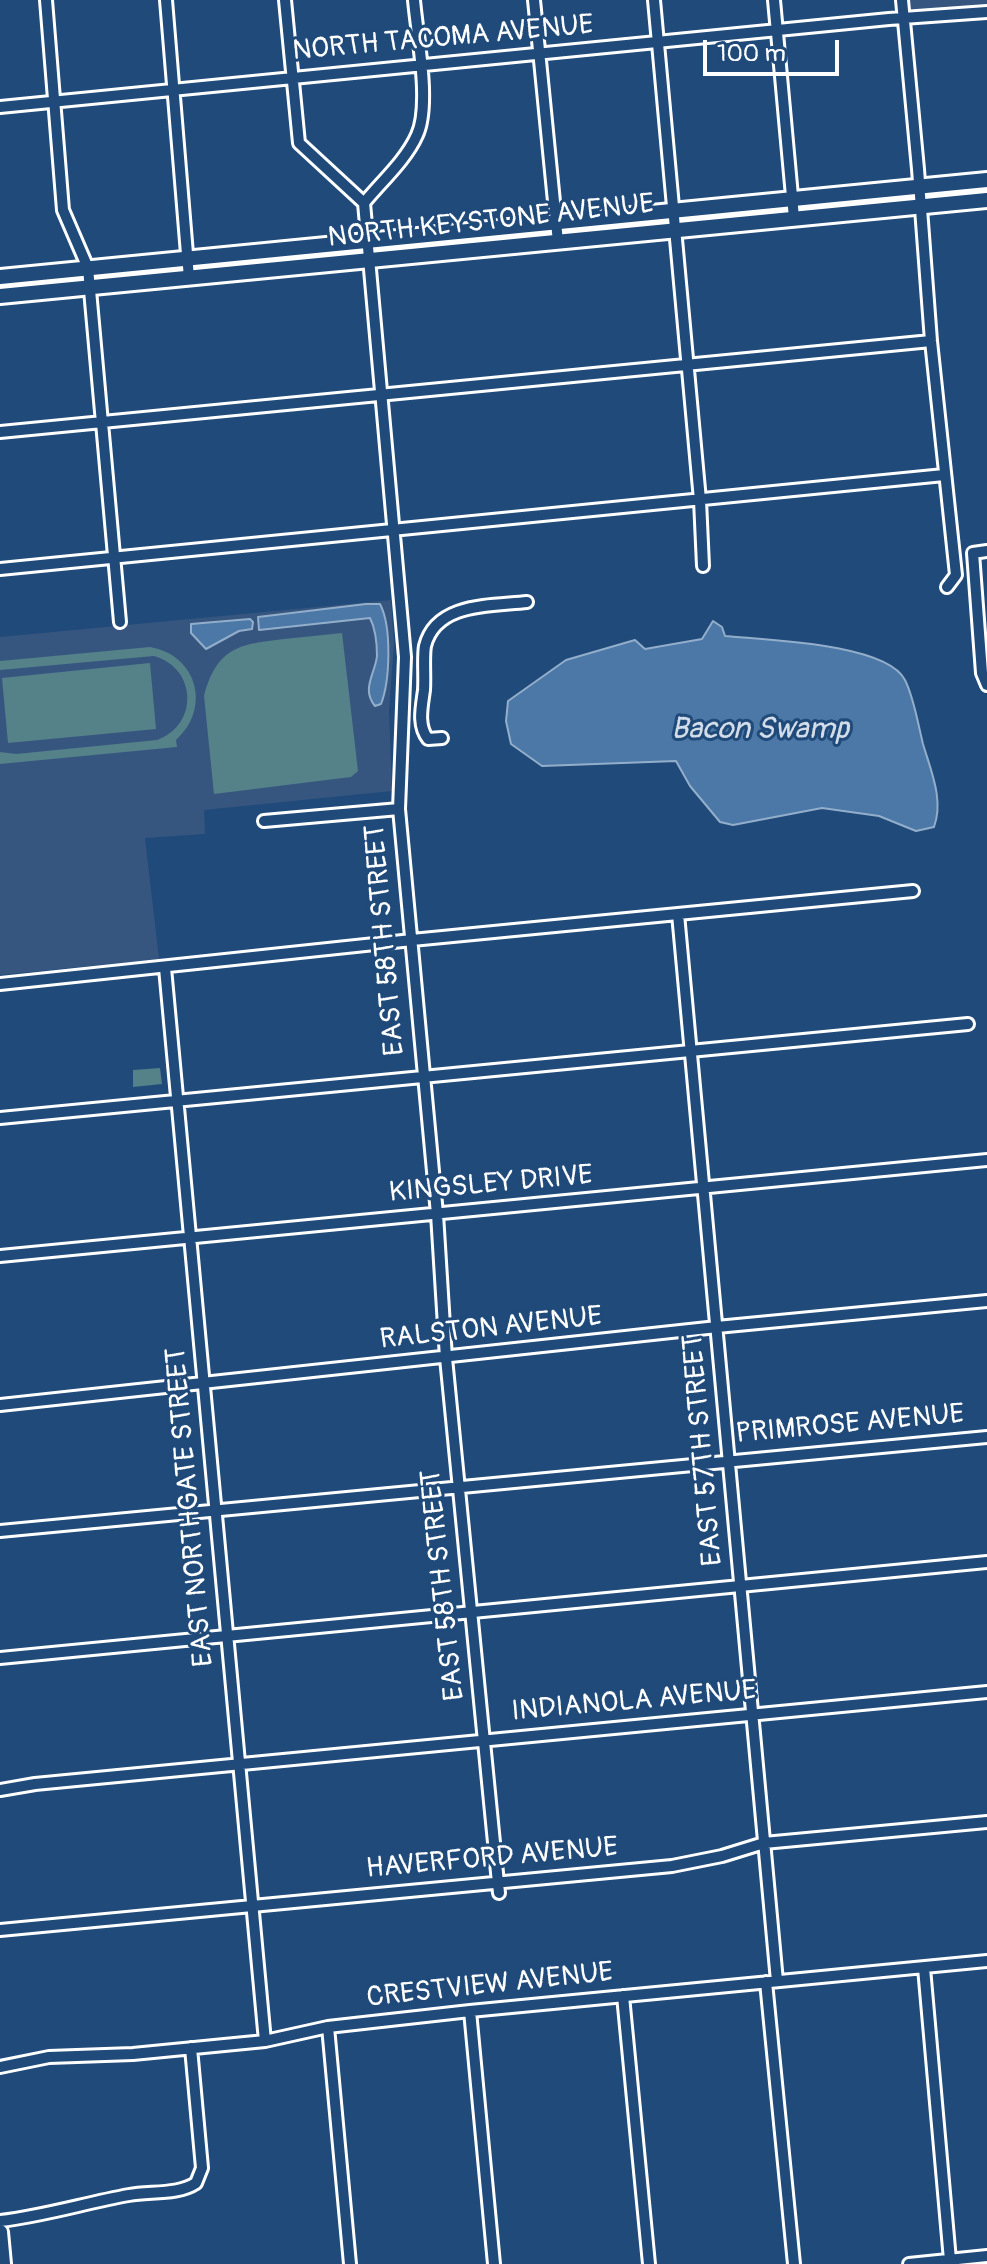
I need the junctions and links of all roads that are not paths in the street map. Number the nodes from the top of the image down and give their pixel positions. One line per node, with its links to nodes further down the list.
1 (46, 0): 17 (street)
2 (166, 0): 16 (street)
3 (285, 0): 15 (street)
4 (414, 0): 14 (street)
5 (534, 0): 13 (street)
6 (654, 0): 12 (street)
7 (774, 0): 11 (street)
8 (902, 0): 10 (street)
9 (987, 12): 10 (street, NORTH TACOMA AVENUE)
10 (904, 19): 11 (street, NORTH TACOMA AVENUE); 20 (street)
11 (777, 30): 12 (street, NORTH TACOMA AVENUE); 21 (street)
12 (658, 43): 13 (street, NORTH TACOMA AVENUE); 25 (street)
13 (539, 54): 14 (street, NORTH TACOMA AVENUE); 27 (street)
14 (420, 65): 15 (street, NORTH TACOMA AVENUE); 23 (street)
15 (292, 78): 16 (street, NORTH TACOMA AVENUE); 23 (street)
16 (173, 90): 17 (street, NORTH TACOMA AVENUE); 31 (street)
17 (54, 101): 18 (street, NORTH TACOMA AVENUE); 33 (street)
18 (0, 107)
19 (987, 180): 20 (main road, NORTH KEYSTONE AVENUE)
20 (920, 187): 21 (main road, NORTH KEYSTONE AVENUE); 24 (street)
21 (792, 199): 25 (main road, NORTH KEYSTONE AVENUE); 26 (street)
22 (987, 200): 24 (main road, NORTH KEYSTONE AVENUE)
23 (364, 203): 29 (street, EAST 58TH STREET)
24 (920, 206): 26 (main road, NORTH KEYSTONE AVENUE); 38 (street)
25 (673, 211): 27 (main road, NORTH KEYSTONE AVENUE); 28 (street)
26 (794, 218): 28 (main road, NORTH KEYSTONE AVENUE)
27 (556, 222): 29 (main road, NORTH KEYSTONE AVENUE); 30 (street)
28 (675, 230): 30 (main road, NORTH KEYSTONE AVENUE); 39 (street)
29 (368, 241): 31 (main road, NORTH KEYSTONE AVENUE); 32 (street, EAST 58TH STREET)
30 (558, 242): 32 (main road, NORTH KEYSTONE AVENUE)
31 (187, 258): 33 (main road, NORTH KEYSTONE AVENUE); 35 (street)
32 (370, 260): 35 (main road, NORTH KEYSTONE AVENUE); 40 (street, EAST 58TH STREET)
33 (88, 268): 34 (main road, NORTH KEYSTONE AVENUE); 36 (street)
34 (0, 277)
35 (189, 278): 36 (main road, NORTH KEYSTONE AVENUE)
36 (90, 287): 37 (main road, NORTH KEYSTONE AVENUE); 41 (street)
37 (0, 296)
38 (931, 341): 39 (street); 43 (street)
39 (687, 366): 40 (street); 44 (street)
40 (382, 395): 41 (street); 45 (street, EAST 58TH STREET)
41 (103, 422): 42 (street); 47 (street)
42 (0, 432)
43 (944, 475): 44 (street); 50 (street)
44 (700, 500): 45 (street); 48 (street)
45 (395, 530): 47 (street); 53 (street, EAST 58TH STREET)
46 (987, 551): 55 (street)
47 (115, 558): 49 (street); 52 (street)
48 (703, 566)
49 (0, 569)
50 (947, 587)
51 (527, 602): 54 (street)
52 (120, 622)
53 (405, 657): 54 (street); 57 (street, EAST 58TH STREET)
54 (425, 657): 56 (street)
55 (987, 685)
56 (442, 738)
57 (399, 809): 58 (street); 61 (street, EAST 58TH STREET)
58 (264, 821)
59 (913, 891): 60 (street)
60 (678, 914): 61 (street); 65 (street, EAST 57TH STREET)
61 (412, 940): 62 (street); 66 (street, EAST 58TH STREET)
62 (165, 968): 63 (street); 67 (street, EAST NORTHGATE STREET)
63 (0, 984)
64 (968, 1024): 65 (street)
65 (691, 1051): 66 (street); 70 (street, EAST 57TH STREET)
66 (422, 1078): 67 (street); 71 (street, EAST 58TH STREET)
67 (176, 1101): 68 (street); 72 (street, EAST NORTHGATE STREET)
68 (0, 1118)
69 (987, 1160): 70 (street, KINGSLEY DRIVE)
70 (704, 1189): 71 (street, KINGSLEY DRIVE); 75 (street, EAST 57TH STREET)
71 (437, 1214): 72 (street, KINGSLEY DRIVE); 76 (street, EAST 58TH STREET)
72 (190, 1238): 73 (street, KINGSLEY DRIVE); 77 (street, EAST NORTHGATE STREET)
73 (0, 1256)
74 (987, 1301): 75 (street, RALSTON AVENUE)
75 (717, 1327): 76 (street, RALSTON AVENUE); 80 (street, EAST 57TH STREET)
76 (446, 1358): 77 (street, RALSTON AVENUE); 81 (street, EAST 58TH STREET)
77 (204, 1384): 78 (street, RALSTON AVENUE); 82 (street, EAST NORTHGATE STREET)
78 (0, 1405)
79 (987, 1437): 80 (street, PRIMROSE AVENUE)
80 (729, 1460): 81 (street, PRIMROSE AVENUE); 85 (street, EAST 57TH STREET)
81 (458, 1487): 82 (street, PRIMROSE AVENUE); 86 (street, EAST 58TH STREET)
82 (217, 1510): 83 (street, PRIMROSE AVENUE); 87 (street, EAST NORTHGATE STREET)
83 (0, 1531)
84 (987, 1562): 85 (street)
85 (740, 1586): 86 (street); 90 (street, EAST 57TH STREET)
86 (472, 1613): 87 (street); 91 (street, EAST 58TH STREET)
87 (227, 1635): 88 (street); 92 (street, EAST NORTHGATE STREET)
88 (0, 1658)
89 (987, 1692): 90 (street, INDIANOLA AVENUE)
90 (752, 1714): 91 (street, INDIANOLA AVENUE); 95 (street, EAST 57TH STREET)
91 (485, 1740): 92 (street, INDIANOLA AVENUE); 96 (street, EAST 58TH STREET)
92 (239, 1764): 93 (street, INDIANOLA AVENUE); 97 (street, EAST NORTHGATE STREET)
93 (0, 1790)
94 (987, 1822): 95 (street, HAVERFORD AVENUE)
95 (764, 1843): 96 (street, HAVERFORD AVENUE); 101 (street, EAST 57TH STREET)
96 (499, 1887): 97 (street, HAVERFORD AVENUE)
97 (252, 1906): 98 (street, HAVERFORD AVENUE); 105 (street, EAST NORTHGATE STREET)
98 (0, 1930)
99 (987, 1961): 100 (street, CRESTVIEW AVENUE)
100 (924, 1968): 101 (street, CRESTVIEW AVENUE); 111 (street)
101 (772, 1981): 102 (street, CRESTVIEW AVENUE); 116 (street, EAST 57TH STREET)
102 (623, 1996): 103 (street, CRESTVIEW AVENUE); 115 (street)
103 (470, 2011): 104 (street, CRESTVIEW AVENUE); 114 (street)
104 (328, 2027): 105 (street, CRESTVIEW AVENUE); 113 (street)
105 (265, 2041): 106 (street, CRESTVIEW AVENUE)
106 (191, 2048): 107 (street, CRESTVIEW AVENUE); 108 (street)
107 (0, 2067)
108 (0, 2221)
109 (0, 2232): 112 (main road)
110 (987, 2256): 111 (street)
111 (950, 2260): 117 (street)
112 (3, 2264)
113 (350, 2264)
114 (494, 2264)
115 (649, 2264)
116 (794, 2264)
117 (909, 2264)

